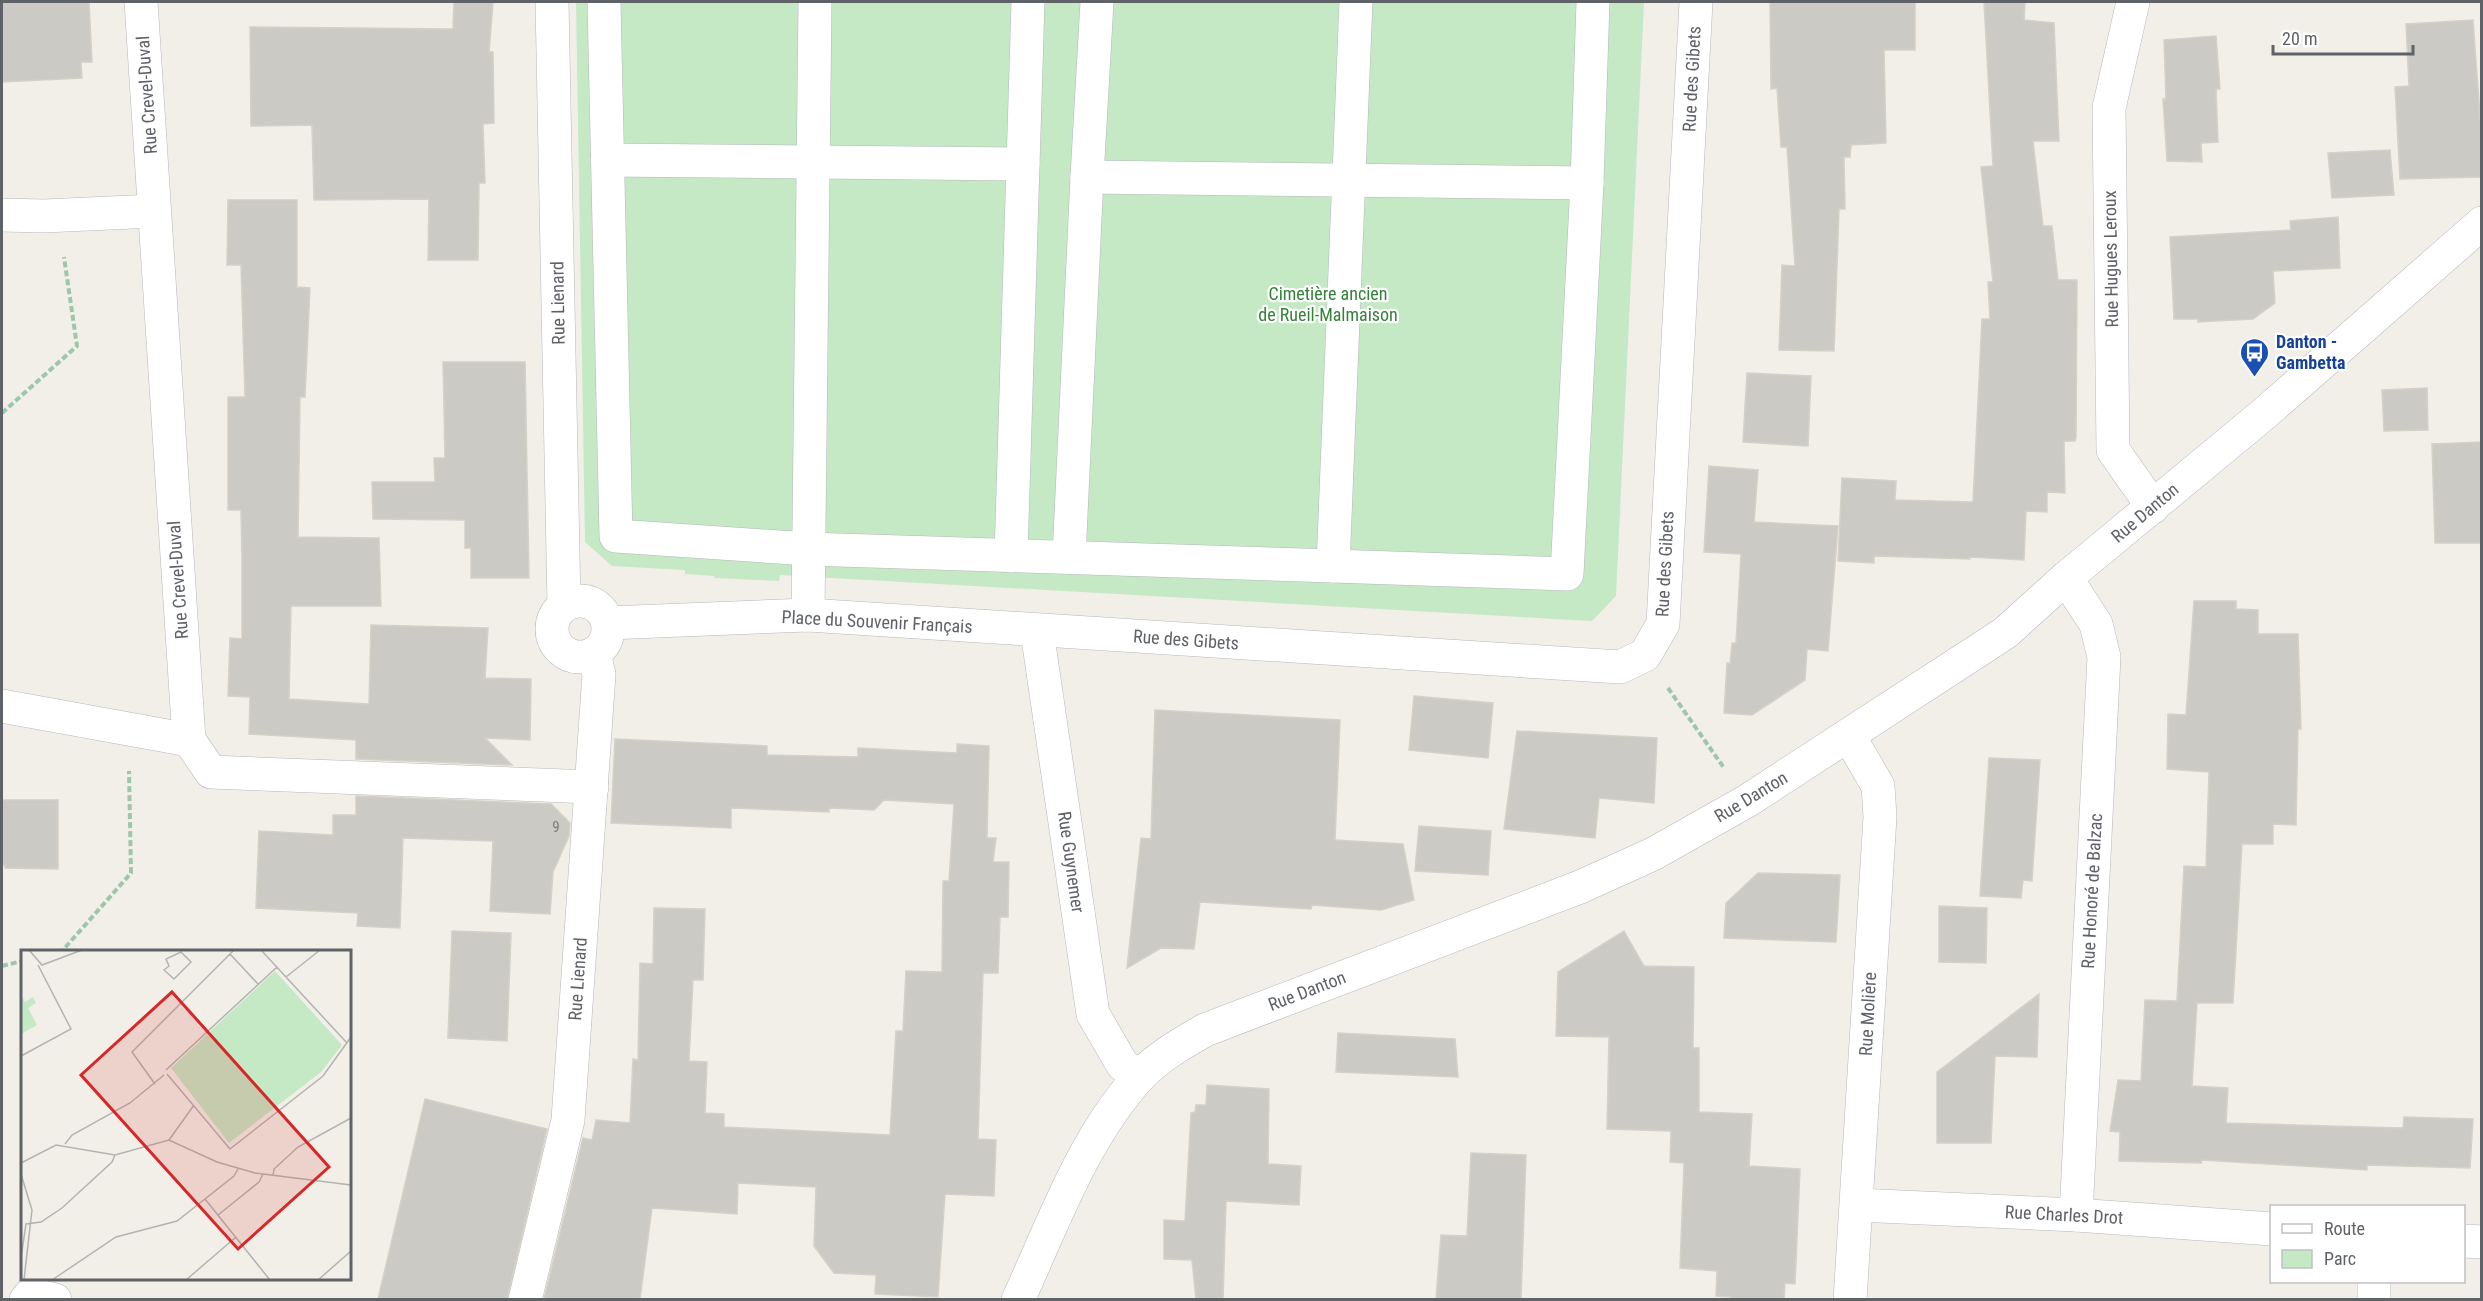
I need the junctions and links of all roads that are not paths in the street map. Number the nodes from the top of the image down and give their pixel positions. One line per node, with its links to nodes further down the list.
1 (141, 2): 17 (street, Rue Crevel-Duval)
2 (552, 2): 26 (street, Rue Lienard)
3 (604, 2): 11 (street)
4 (815, 2): 12 (street)
5 (1028, 2): 13 (street)
6 (1098, 2): 14 (street)
7 (1356, 2): 15 (street)
8 (1593, 2): 16 (street)
9 (1696, 2): 29 (street, Rue des Gibets)
10 (2133, 2): 20 (street, Rue Hugues Leroux)
11 (607, 160): 12 (street); 21 (street)
12 (813, 162): 13 (street); 21 (street)
13 (1023, 164): 22 (street)
14 (1087, 177): 15 (street); 23 (street)
15 (1348, 179): 16 (street); 24 (street)
16 (1587, 183): 24 (street)
17 (154, 211): 18 (street); 33 (street, Rue Crevel-Duval)
18 (2, 215)
19 (2481, 223): 20 (street, Rue Danton)
20 (2153, 507): 25 (street, Rue Danton)
21 (808, 549): 22 (street); 27 (street)
22 (1011, 556): 23 (street)
23 (1069, 557): 24 (street)
24 (1334, 566)
25 (2066, 578): 32 (street, Rue Danton); 37 (street, Rue Honoré de Balzac)
26 (564, 605): 28 (street); 30 (street)
27 (808, 615): 28 (street, Place du Souvenir Français); 29 (street, Place du Souvenir Français)
28 (608, 623): 30 (street)
29 (1037, 631): 35 (street, Rue Guynemer)
30 (594, 654): 34 (street, Rue Lienard)
31 (2, 706): 33 (street)
32 (1849, 736): 35 (street, Rue Danton); 36 (street, Rue Molière)
33 (189, 740): 34 (street)
34 (592, 787): 44 (street, Rue Lienard)
35 (1138, 1078): 45 (street, Rue Danton)
36 (1857, 1205): 37 (street, Rue Charles Drot); 46 (street, Rue Molière)
37 (2076, 1215): 38 (street, Rue Charles Drot)
38 (2270, 1229)
39 (2465, 1241): 40 (street)
40 (2481, 1242)
41 (2374, 1283): 47 (street)
42 (26, 1299): 43 (street)
43 (55, 1299)
44 (525, 1299)
45 (1018, 1299)
46 (1850, 1299)
47 (2374, 1299)

